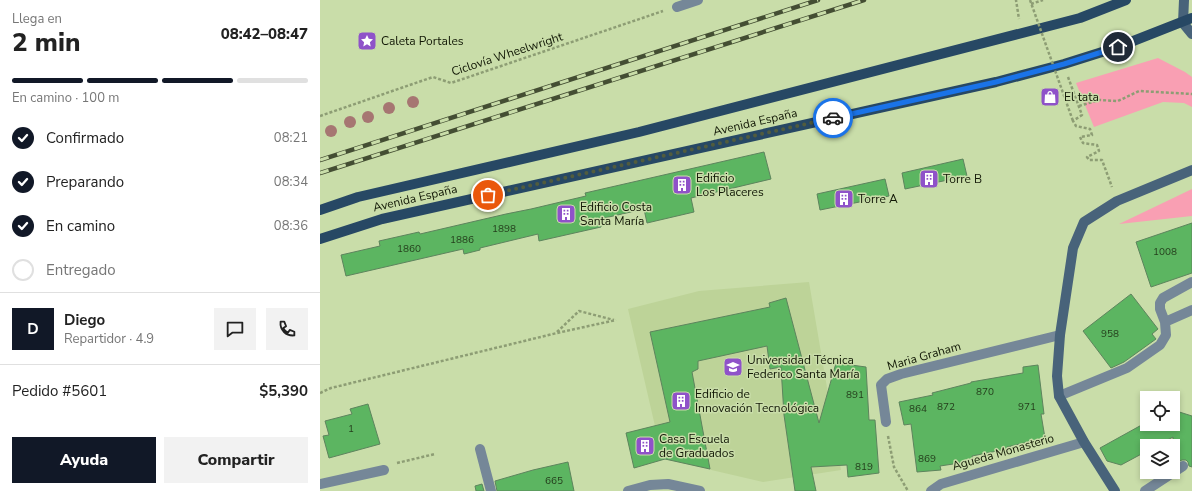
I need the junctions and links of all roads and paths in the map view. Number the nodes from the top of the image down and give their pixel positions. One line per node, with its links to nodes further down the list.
1 (698, 0): 6 (street)
2 (1043, 0): 5 (path)
3 (1126, 0): 16 (main road, Avenida España)
4 (1184, 0): 7 (main road)
5 (1031, 2): 13 (path, bridge)
6 (677, 7): 12 (path, Ciclovía Wheelwright)
7 (1188, 20): 8 (main road); 9 (main road, Avenida España)
8 (1192, 34)
9 (1064, 64): 11 (path); 17 (main road, Avenida España)
10 (1192, 94): 11 (path)
11 (1079, 106): 13 (path)
12 (320, 116)
13 (1073, 121): 15 (path)
14 (1192, 170): 15 (main road)
15 (1117, 201): 22 (main road)
16 (320, 210)
17 (320, 239)
18 (1192, 282): 20 (street)
19 (1192, 310): 20 (street)
20 (1165, 322): 24 (street)
21 (557, 333): 21 (path); 23 (path)
22 (1060, 334): 24 (main road); 25 (street, Maria Graham)
23 (320, 393)
24 (1059, 396): 26 (main road)
25 (886, 422): 35 (path)
26 (1084, 442): 36 (street, Agueda Monasterio); 37 (main road)
27 (480, 449): 32 (street)
28 (435, 454): 30 (path)
29 (1183, 466): 38 (street)
30 (384, 470): 31 (street)
31 (320, 484)
32 (491, 491)
33 (628, 491): 34 (street)
34 (700, 491)
35 (908, 491)
36 (931, 491)
37 (1115, 491)
38 (1145, 491)

